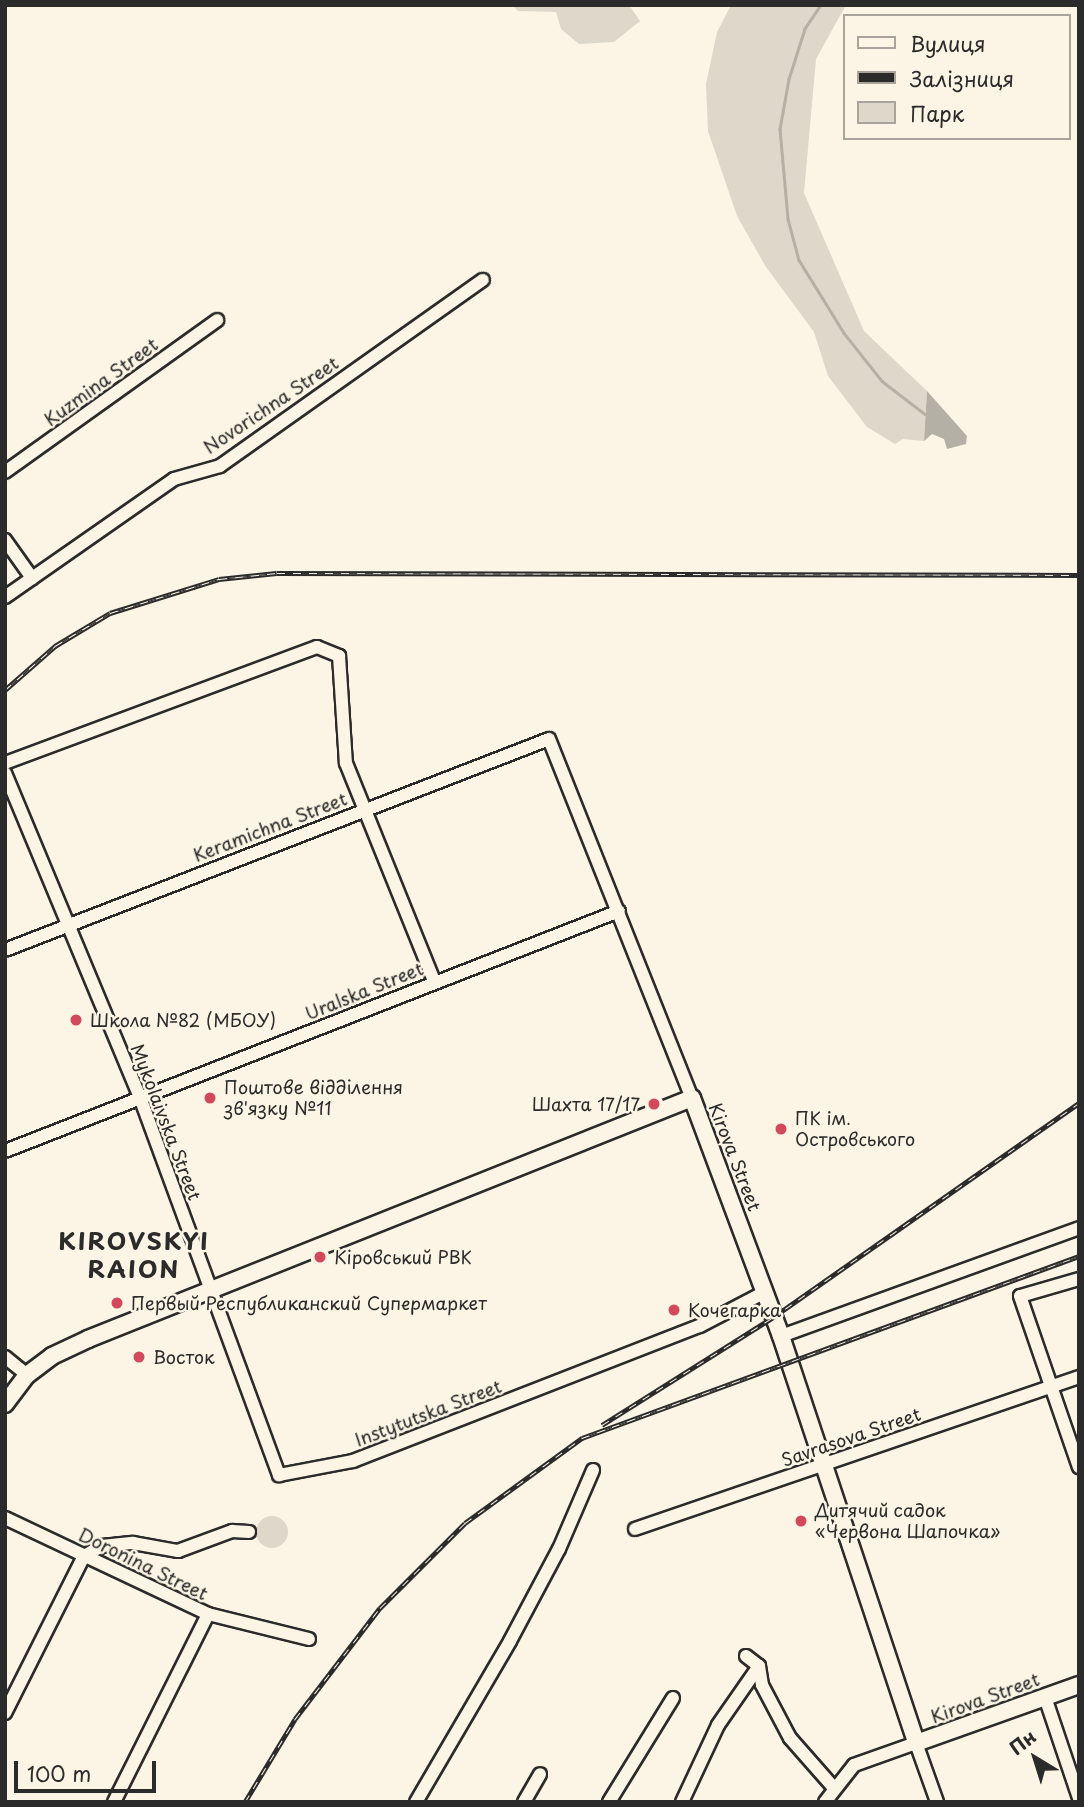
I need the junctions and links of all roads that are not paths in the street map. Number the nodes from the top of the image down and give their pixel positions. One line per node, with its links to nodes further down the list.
1 (483, 280): 5 (street, Novorichna Street)
2 (217, 320): 3 (street, Kuzmina Street)
3 (5, 472)
4 (5, 540): 5 (street)
5 (32, 578): 6 (street, Novorichna Street)
6 (5, 597)
7 (5, 763): 9 (street)
8 (5, 773): 11 (street, Mykolaivska Street)
9 (364, 809): 10 (street, Keramichna Street); 11 (street, Keramichna Street); 13 (street)
10 (619, 911): 13 (street, Uralska Street); 14 (street)
11 (69, 925): 12 (street, Keramichna Street); 15 (street, Mykolaivska Street)
12 (5, 950)
13 (434, 981): 15 (street, Uralska Street)
14 (692, 1098): 19 (main road, Kirova Street); 20 (main road, Kirova Street)
15 (141, 1100): 16 (street, Uralska Street); 19 (street, Mykolaivska Street)
16 (5, 1152)
17 (1079, 1228): 21 (street)
18 (1079, 1279): 25 (street)
19 (211, 1290): 20 (street, Instytutska Street); 23 (main road, Kirova Street)
20 (765, 1293): 21 (main road, Kirova Street)
21 (781, 1336): 27 (main road, Kirova Street)
22 (5, 1357): 23 (street)
23 (27, 1375): 26 (main road, Kirova Street)
24 (1079, 1377): 25 (street, Savrasova Street)
25 (1051, 1387): 27 (street, Savrasova Street); 28 (street)
26 (5, 1404)
27 (822, 1465): 31 (street, Savrasova Street); 42 (main road, Kirova Street)
28 (1079, 1467)
29 (593, 1470): 47 (street)
30 (5, 1518): 33 (street, Doronina Street)
31 (635, 1529)
32 (249, 1532): 33 (street)
33 (84, 1556): 34 (street, Doronina Street); 41 (street)
34 (208, 1615): 35 (street, Doronina Street); 46 (street)
35 (310, 1639)
36 (746, 1656): 37 (street)
37 (758, 1665): 44 (street); 50 (street)
38 (1079, 1685): 39 (main road, Kirova Street)
39 (1045, 1697): 42 (main road, Kirova Street); 45 (street)
40 (673, 1698): 49 (street)
41 (5, 1713)
42 (916, 1743): 44 (street); 52 (street)
43 (540, 1774): 48 (street)
44 (833, 1787): 51 (street)
45 (1079, 1798)
46 (114, 1802)
47 (416, 1802)
48 (524, 1802)
49 (609, 1802)
50 (682, 1802)
51 (825, 1802)
52 (937, 1802)

